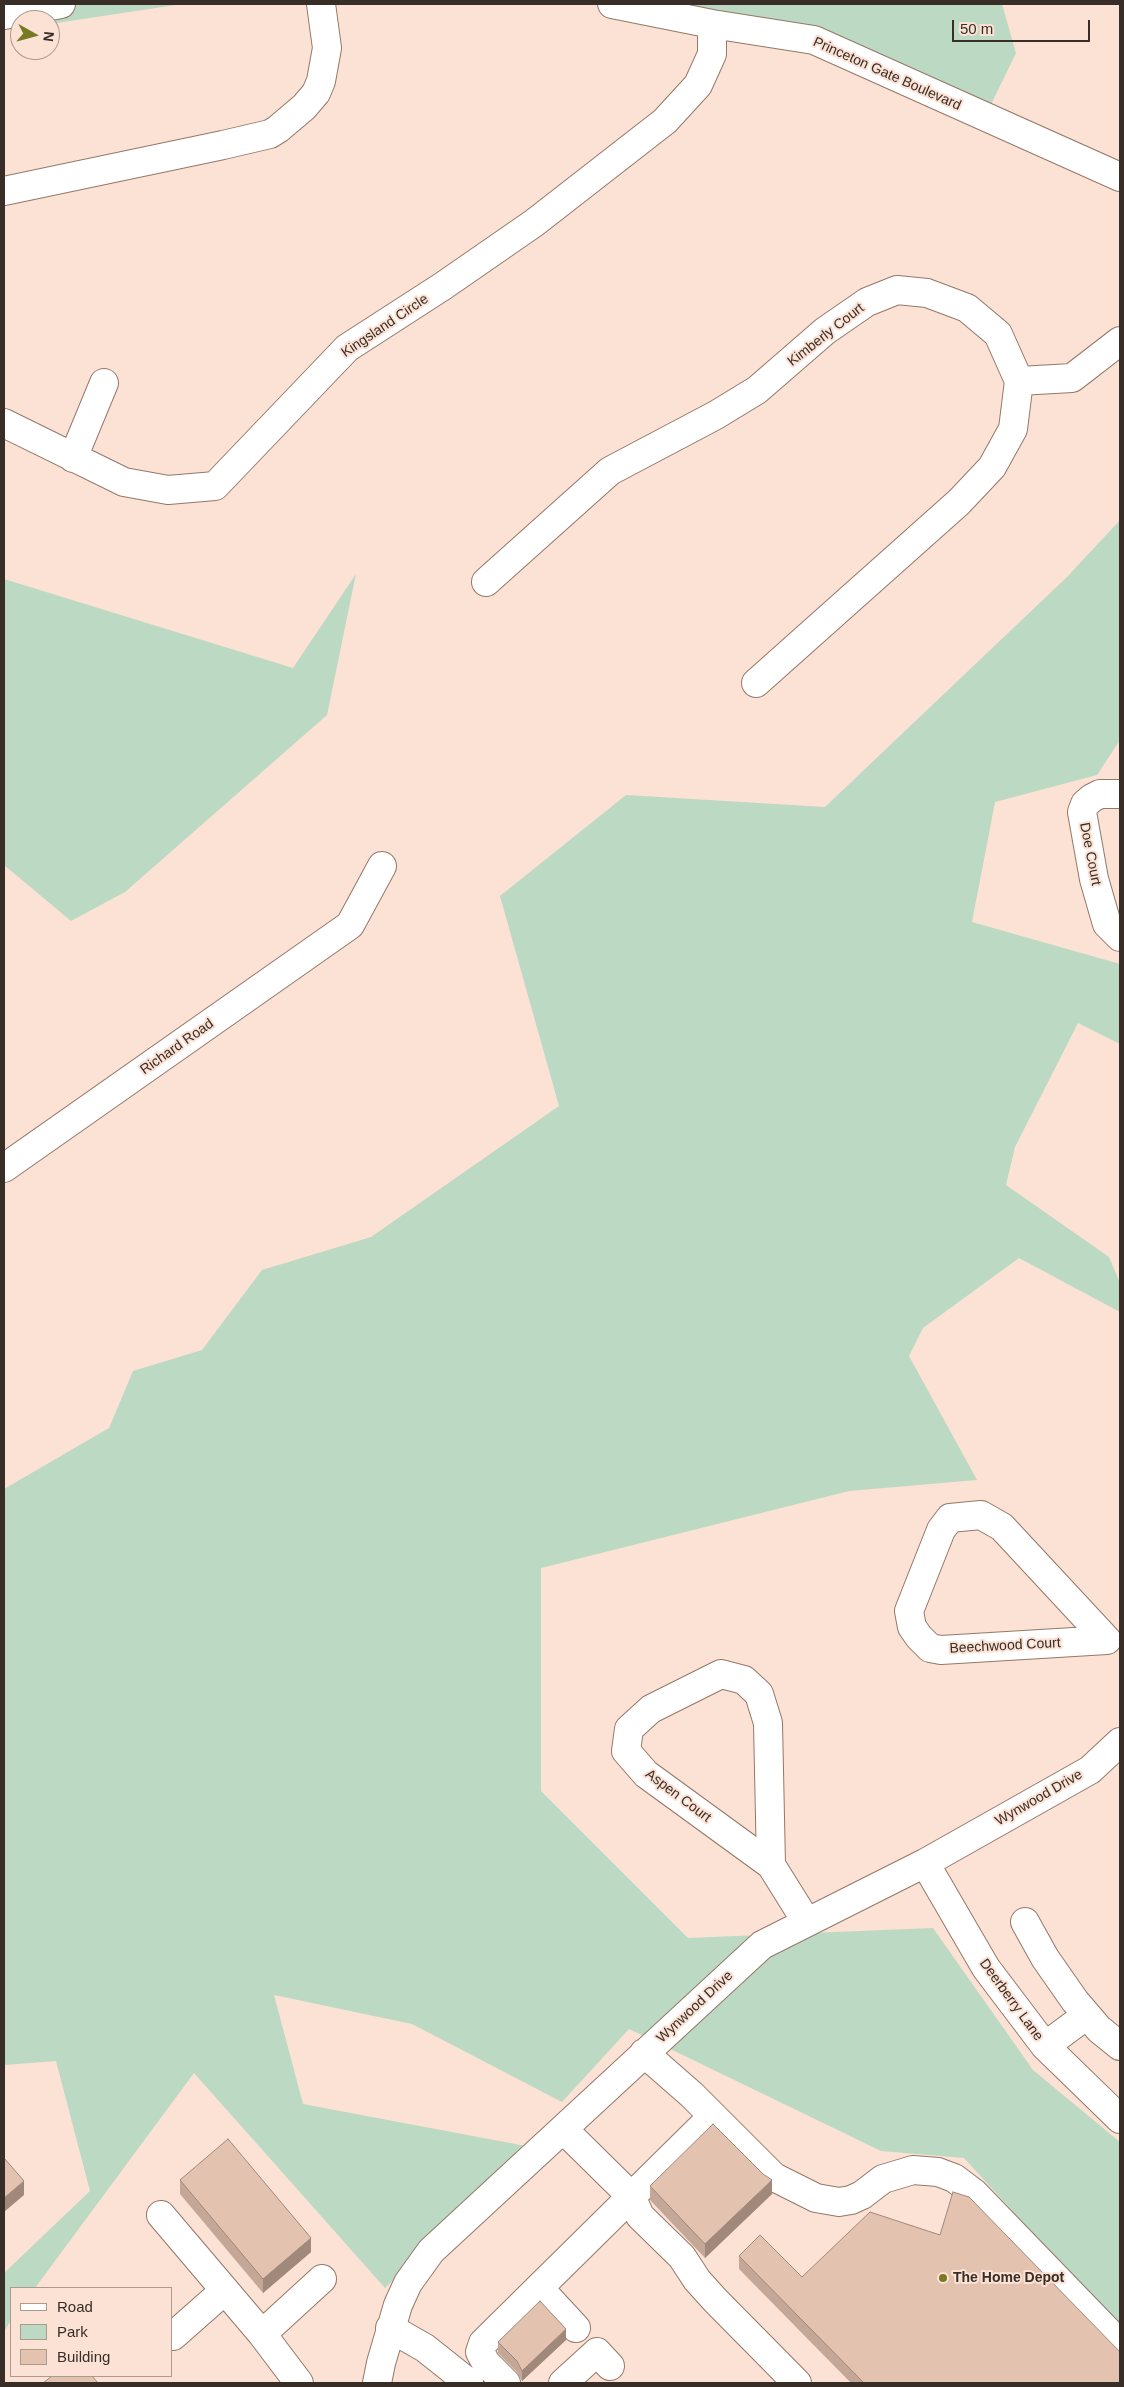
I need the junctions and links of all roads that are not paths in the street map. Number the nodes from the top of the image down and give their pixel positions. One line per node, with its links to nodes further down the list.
1 (61, 4): 4 (street)
2 (321, 4): 7 (street)
3 (612, 4): 5 (street, Princeton Gate Boulevard)
4 (4, 15)
5 (712, 24): 6 (street, Princeton Gate Boulevard); 12 (street, Kingsland Circle)
6 (1120, 177)
7 (4, 190)
8 (1120, 341): 9 (street)
9 (1019, 382): 13 (street, Kimberly Court); 14 (street)
10 (104, 383): 12 (street)
11 (8, 433): 12 (street, Kingsland Circle)
12 (73, 458)
13 (486, 582)
14 (756, 683)
15 (1120, 794): 17 (street, Doe Court)
16 (382, 866): 18 (street, Richard Road)
17 (1120, 936)
18 (4, 1168)
19 (1114, 1647): 19 (street, Beechwood Court)
20 (1120, 1742): 21 (street, Wynwood Drive)
21 (925, 1863): 23 (street, Wynwood Drive); 26 (street, Deerberry Lane)
22 (771, 1865): 22 (street, Aspen Court); 23 (street, Aspen Court)
23 (806, 1921): 28 (street, Wynwood Drive)
24 (1025, 1922): 25 (street)
25 (1087, 2015): 26 (street); 27 (street)
26 (1045, 2046): 30 (street, Deerberry Lane)
27 (1120, 2046)
28 (644, 2053): 29 (street); 31 (street, Wynwood Drive)
29 (713, 2116): 32 (street); 41 (street)
30 (1120, 2119)
31 (563, 2129): 32 (street); 37 (street, Wynwood Drive)
32 (631, 2196): 35 (street); 48 (street)
33 (161, 2215): 36 (street)
34 (322, 2279): 39 (street)
35 (539, 2288): 38 (street); 46 (street)
36 (224, 2291): 39 (street); 40 (street)
37 (390, 2328): 44 (street, Wynwood Drive); 45 (street)
38 (576, 2328)
39 (262, 2334): 43 (street)
40 (173, 2336)
41 (1120, 2344)
42 (603, 2359): 47 (street)
43 (299, 2383)
44 (377, 2383)
45 (469, 2383)
46 (506, 2383)
47 (563, 2383)
48 (798, 2383)

